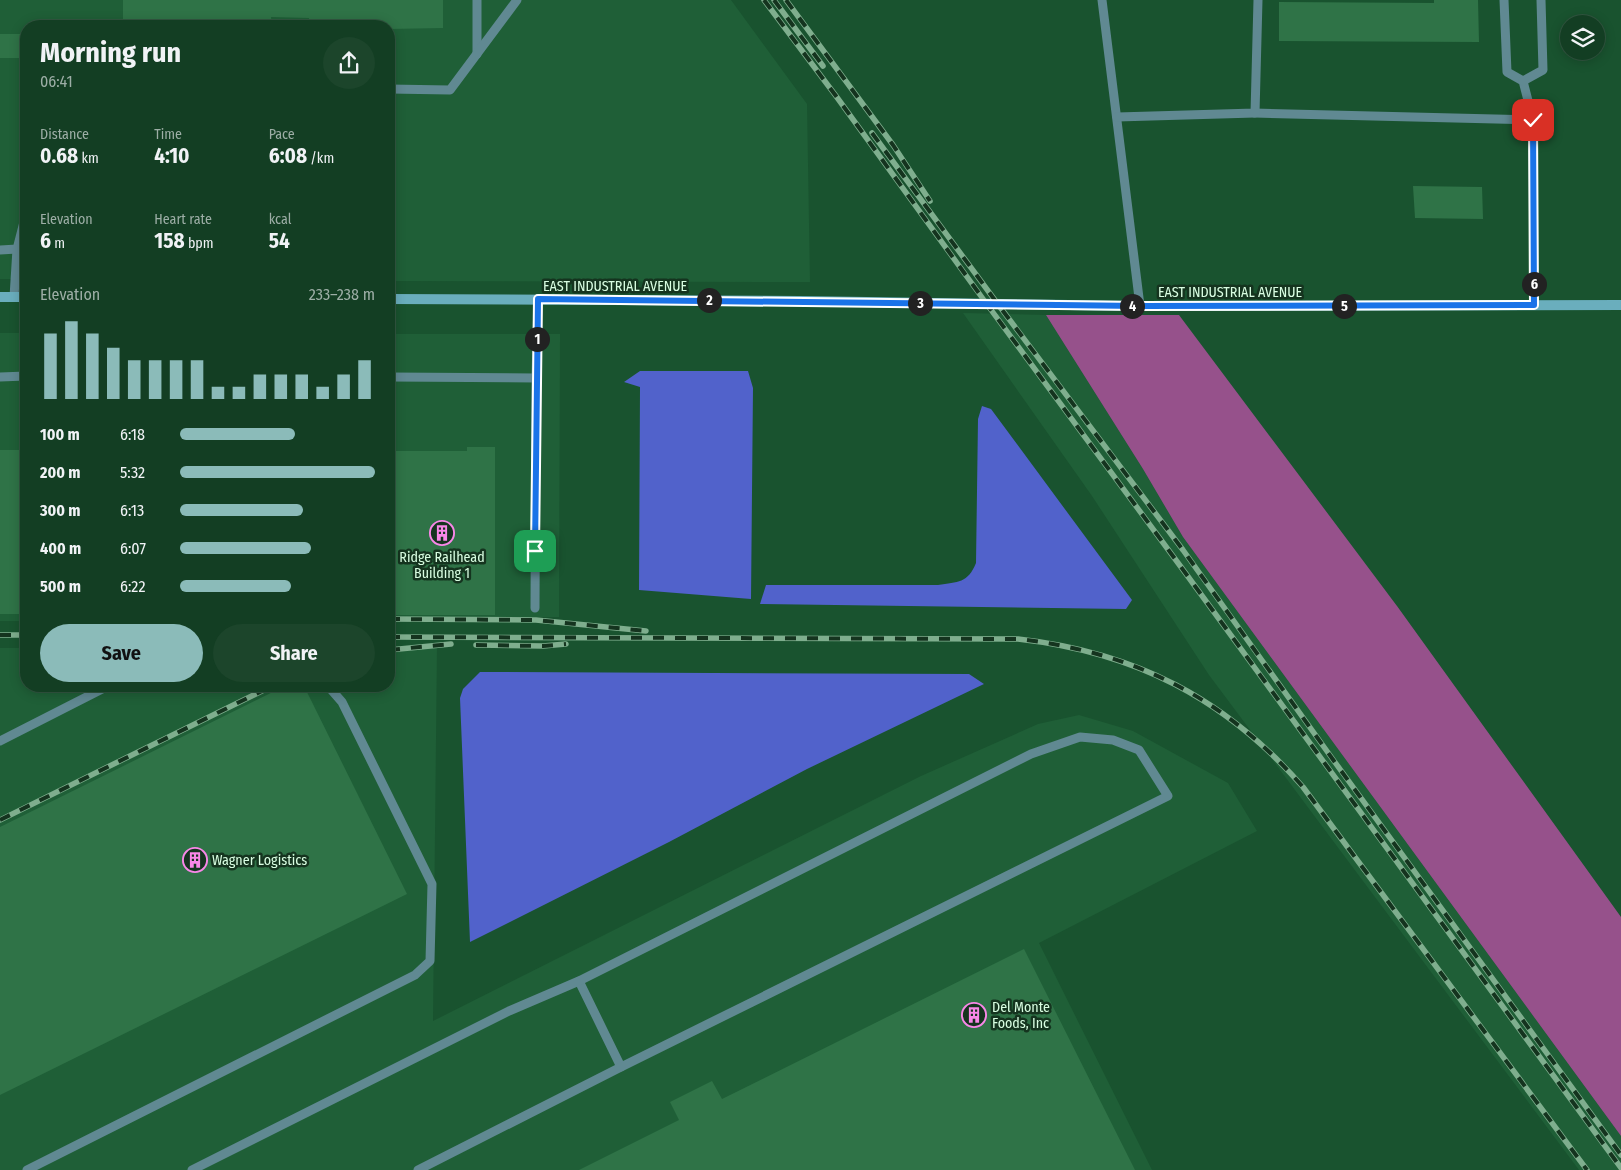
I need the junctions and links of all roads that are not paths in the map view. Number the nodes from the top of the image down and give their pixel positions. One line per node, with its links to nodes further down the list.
1 (477, 0): 7 (lane)
2 (517, 0): 7 (lane)
3 (1102, 0): 11 (lane)
4 (1258, 0): 10 (lane)
5 (1504, 0): 8 (lane)
6 (1541, 0): 8 (lane)
7 (477, 54): 9 (lane)
8 (1523, 81): 12 (lane)
9 (395, 89)
10 (1254, 113): 11 (lane); 12 (lane)
11 (1117, 117): 23 (lane)
12 (1533, 120): 21 (lane)
13 (20, 248): 14 (lane)
14 (0, 250)
15 (20, 260): 17 (lane)
16 (0, 297): 17 (street)
17 (14, 297): 18 (street)
18 (20, 297)
19 (395, 299): 20 (street, EAST INDUSTRIAL AVENUE)
20 (538, 299): 23 (street, EAST INDUSTRIAL AVENUE); 27 (lane)
21 (1534, 305): 22 (street, EAST INDUSTRIAL AVENUE); 23 (street, EAST INDUSTRIAL AVENUE)
22 (1621, 305)
23 (1140, 306)
24 (0, 376): 25 (lane)
25 (20, 376)
26 (395, 377): 27 (lane)
27 (536, 378): 28 (lane)
28 (535, 608)
29 (96, 692): 31 (lane)
30 (333, 692): 34 (lane)
31 (0, 741)
32 (579, 981): 33 (lane); 33 (lane); 35 (lane)
33 (621, 1067): 36 (lane)
34 (27, 1170)
35 (192, 1170)
36 (418, 1170)

